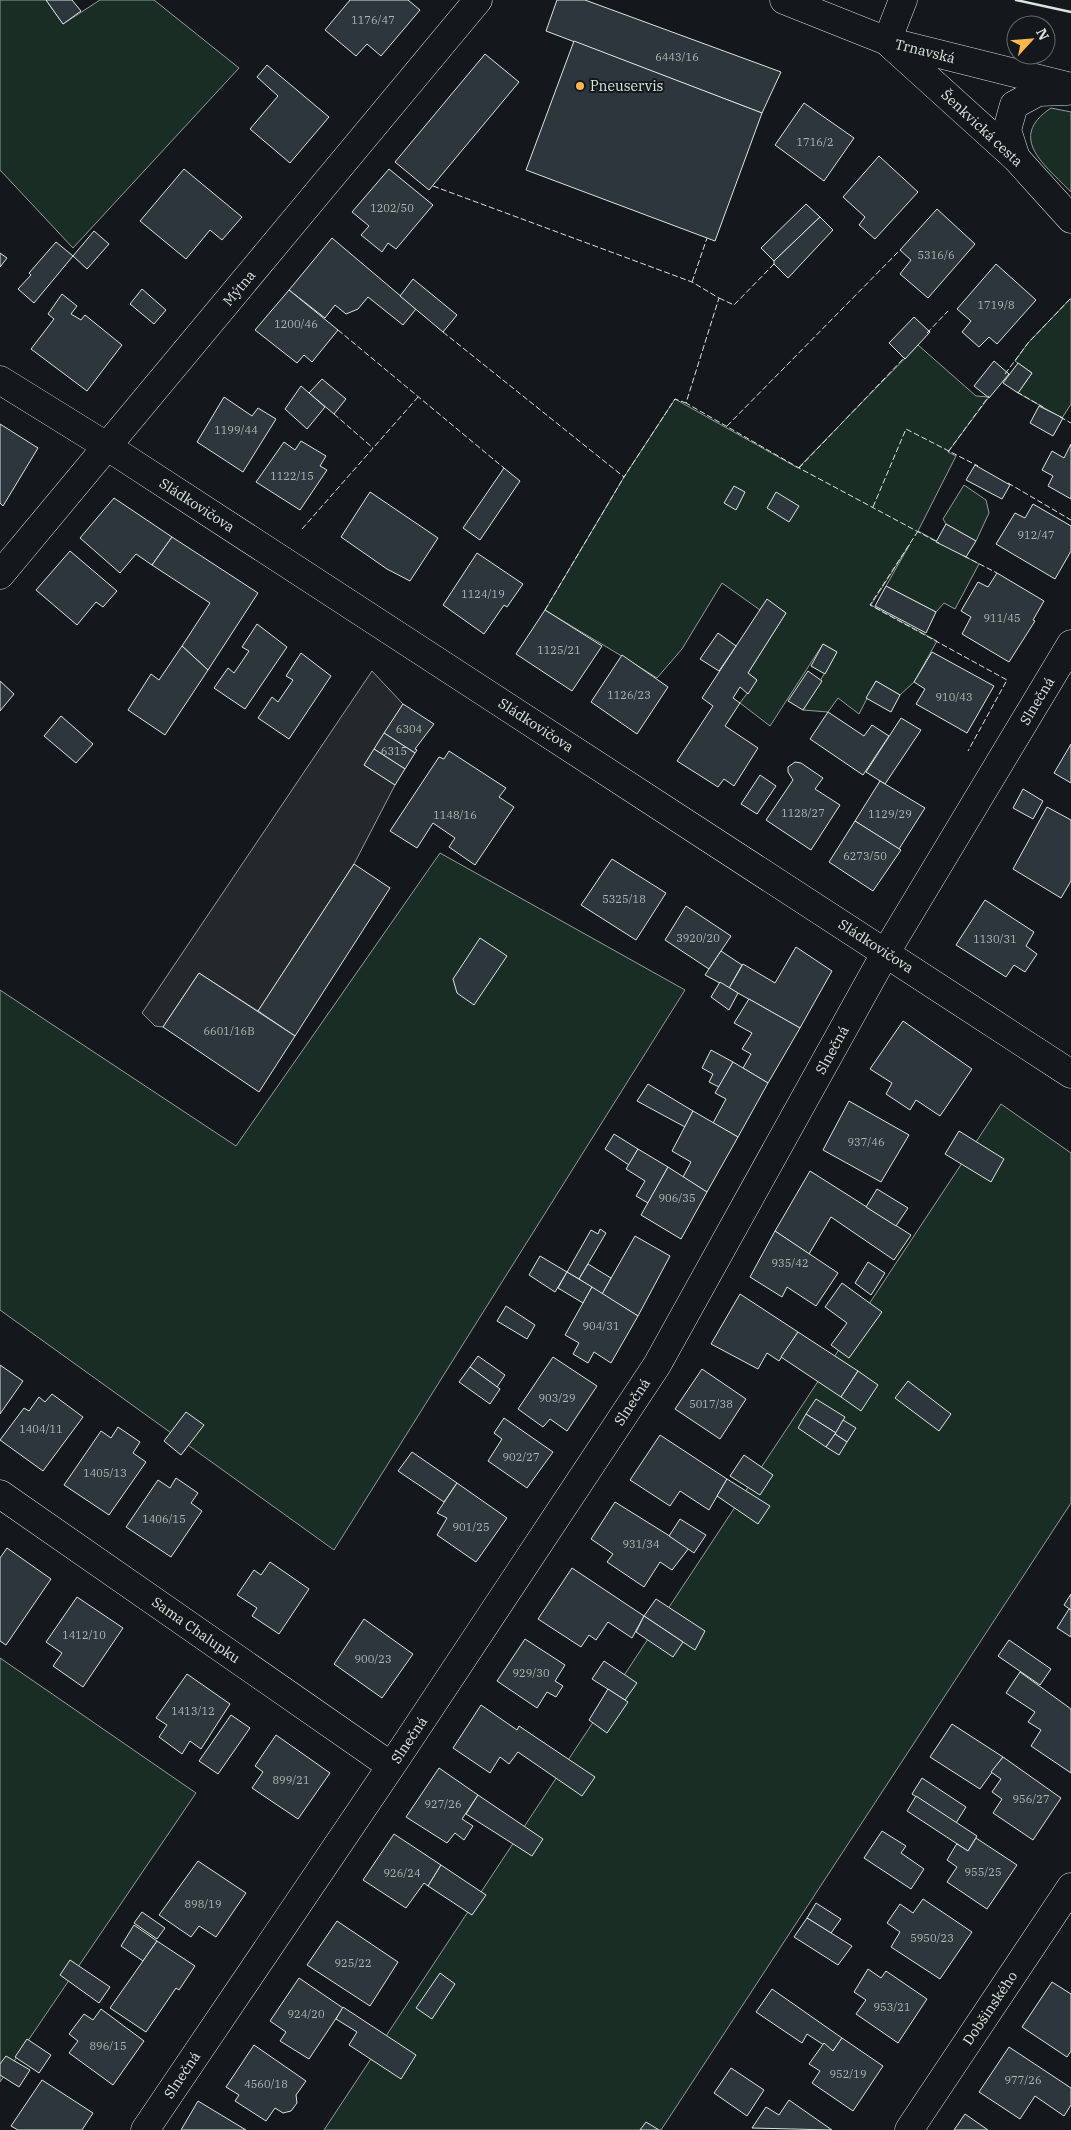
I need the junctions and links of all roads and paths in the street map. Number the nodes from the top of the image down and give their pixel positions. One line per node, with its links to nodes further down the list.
1 (478, 0): 10 (street, Mýtna)
2 (784, 0): 4 (street, Trnavská)
3 (903, 0): 4 (street)
4 (887, 41): 5 (street, Trnavská); 7 (street, Šenkvická cesta)
5 (1071, 87)
6 (1071, 91): 7 (street)
7 (1016, 158): 8 (street, Šenkvická cesta)
8 (1071, 219)
9 (0, 380): 10 (street, Sládkovičova)
10 (108, 447): 11 (street, Mýtna); 13 (street, Sládkovičova)
11 (0, 576)
12 (1071, 644): 13 (street, Slnečná)
13 (886, 952): 14 (street, Sládkovičova); 16 (street, Slnečná)
14 (1071, 1074)
15 (0, 1494): 16 (street, Sama Chalupku)
16 (391, 1766): 18 (street, Slnečná)
17 (1071, 1887): 19 (street, Dobšinského)
18 (145, 2130)
19 (908, 2130)

